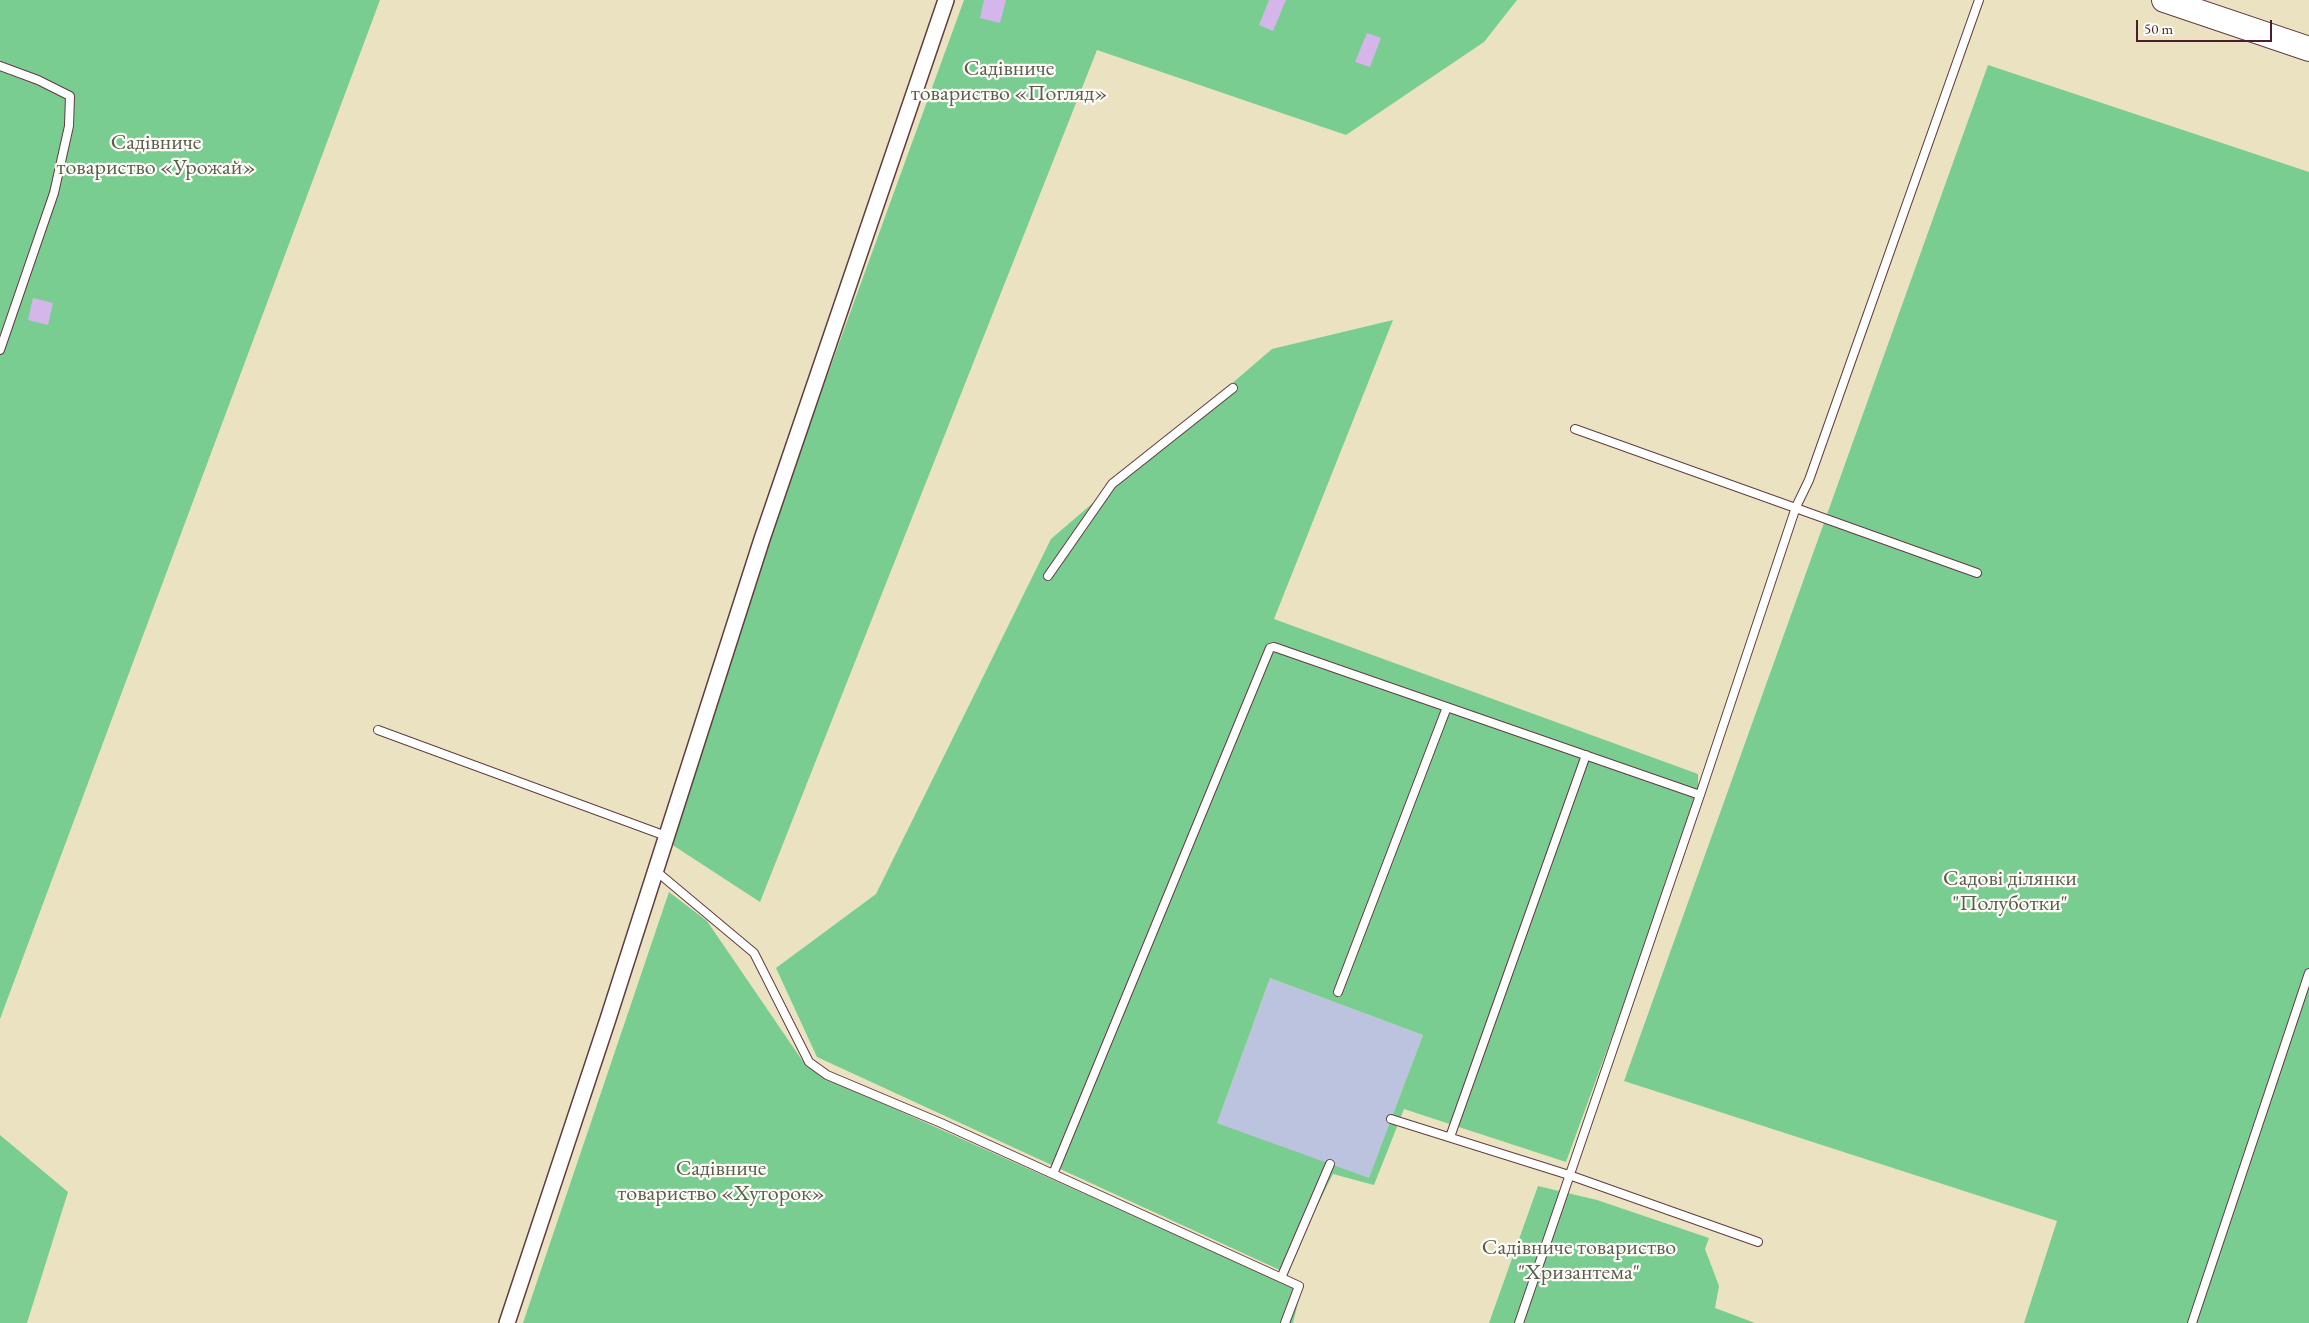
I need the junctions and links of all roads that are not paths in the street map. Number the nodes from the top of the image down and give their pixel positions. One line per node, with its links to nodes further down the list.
1 (946, 0): 16 (street)
2 (1979, 0): 9 (lane)
3 (2164, 0): 4 (main road)
4 (2309, 49)
5 (0, 66): 6 (lane)
6 (0, 350)
7 (1232, 388): 11 (lane)
8 (1575, 430): 9 (lane)
9 (1796, 507): 10 (lane); 15 (lane)
10 (1977, 573)
11 (1048, 576)
12 (1448, 707): 14 (lane); 19 (lane); 23 (lane)
13 (378, 730): 16 (lane)
14 (1586, 755): 15 (lane); 21 (lane)
15 (1700, 795): 24 (lane)
16 (666, 836): 17 (street)
17 (656, 871): 23 (lane); 27 (street)
18 (2309, 973): 30 (lane)
19 (1338, 992)
20 (1391, 1118): 21 (lane)
21 (1450, 1137): 24 (lane)
22 (1330, 1164): 26 (lane)
23 (1053, 1174): 26 (lane)
24 (1569, 1175): 25 (lane); 29 (lane)
25 (1758, 1242)
26 (1281, 1278): 28 (lane)
27 (507, 1323)
28 (1285, 1323)
29 (1520, 1323)
30 (2192, 1323)

